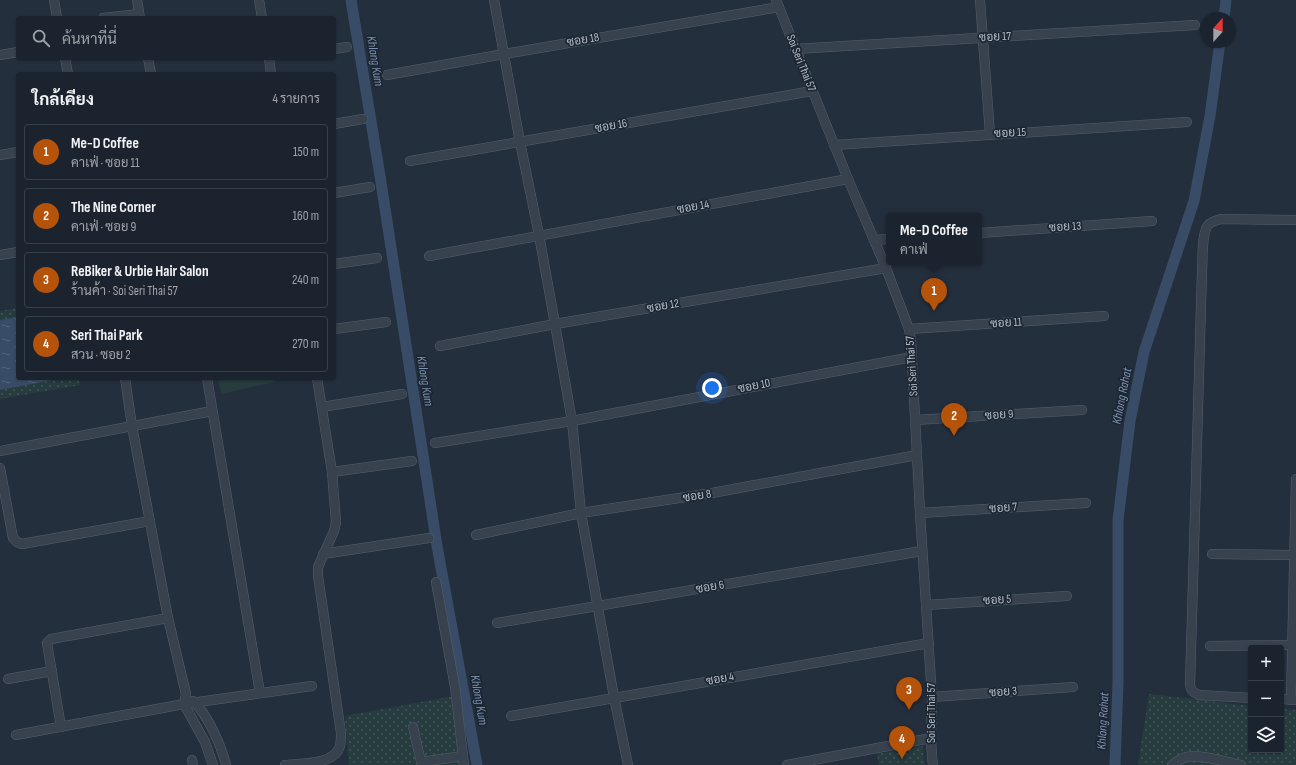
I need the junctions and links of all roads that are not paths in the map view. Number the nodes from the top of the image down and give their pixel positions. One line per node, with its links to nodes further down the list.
1 (54, 0): 7 (street)
2 (137, 0): 8 (street)
3 (259, 0): 9 (street)
4 (494, 0): 16 (street)
5 (980, 0): 11 (street)
6 (777, 4): 14 (street, Soi Seri Thai 57); 16 (street, ซอย 18)
7 (58, 16)
8 (140, 16)
9 (262, 16)
10 (1195, 25): 11 (street, ซอย 17)
11 (982, 37): 14 (street, ซอย 17); 29 (street)
12 (347, 47): 13 (street)
13 (336, 49)
14 (795, 49): 25 (street, Soi Seri Thai 57)
15 (16, 52): 17 (street)
16 (504, 54): 24 (street, ซอย 18); 30 (street)
17 (0, 55)
18 (65, 60): 21 (street)
19 (148, 60): 22 (street)
20 (272, 60): 23 (street)
21 (68, 72)
22 (151, 72)
23 (271, 72)
24 (387, 75)
25 (812, 91): 30 (street, ซอย 16); 31 (street, Soi Seri Thai 57)
26 (363, 120): 28 (street)
27 (1187, 122): 29 (street, ซอย 15)
28 (336, 124)
29 (990, 134): 31 (street, ซอย 15)
30 (520, 142): 34 (street, ซอย 16); 41 (street)
31 (834, 145): 35 (street, Soi Seri Thai 57)
32 (16, 152): 33 (street)
33 (0, 155)
34 (410, 161)
35 (848, 179): 41 (street, ซอย 14); 43 (street, Soi Seri Thai 57)
36 (370, 187): 37 (street)
37 (336, 193)
38 (1296, 220): 102 (street)
39 (1152, 221): 40 (street, ซอย 13)
40 (982, 233)
41 (539, 235): 46 (street, ซอย 14); 52 (street)
42 (886, 239): 43 (street)
43 (874, 240): 49 (street, Soi Seri Thai 57)
44 (16, 252): 45 (street)
45 (0, 255)
46 (429, 256)
47 (377, 258): 48 (street)
48 (336, 264)
49 (886, 268): 52 (street, ซอย 12); 54 (street, Soi Seri Thai 57)
50 (1104, 316): 54 (street, ซอย 11)
51 (386, 322): 53 (street)
52 (555, 324): 55 (street, ซอย 12); 65 (street)
53 (336, 329)
54 (909, 329): 56 (street, Soi Seri Thai 57)
55 (440, 346)
56 (912, 357): 64 (street, Soi Seri Thai 57); 65 (street, ซอย 10)
57 (125, 380): 66 (street)
58 (207, 380): 63 (street)
59 (318, 380): 61 (street)
60 (402, 394): 61 (street)
61 (322, 407): 72 (street)
62 (1082, 410): 64 (street, ซอย 9)
63 (212, 411): 66 (street); 98 (street)
64 (915, 420): 69 (street, Soi Seri Thai 57)
65 (572, 421): 67 (street, ซอย 10); 76 (street)
66 (132, 426): 68 (street); 78 (street)
67 (435, 443)
68 (0, 451)
69 (917, 455): 76 (street, ซอย 8); 77 (street, Soi Seri Thai 57)
70 (412, 461): 72 (street)
71 (0, 468): 74 (street)
72 (332, 472): 82 (street)
73 (1296, 479): 84 (street)
74 (3, 501): 78 (street)
75 (1086, 503): 77 (street, ซอย 7)
76 (581, 513): 79 (street, ซอย 8); 88 (street)
77 (920, 513): 81 (street, Soi Seri Thai 57)
78 (150, 521): 89 (street)
79 (476, 534)
80 (429, 538): 82 (street)
81 (922, 551): 87 (street, Soi Seri Thai 57); 88 (street, ซอย 6)
82 (323, 554): 116 (street)
83 (1212, 554): 84 (street)
84 (1294, 555): 92 (street)
85 (436, 582): 111 (street)
86 (1067, 596): 87 (street, ซอย 5)
87 (926, 605): 91 (street, Soi Seri Thai 57)
88 (598, 606): 90 (street, ซอย 6); 100 (street)
89 (168, 618): 94 (street); 99 (street)
90 (497, 623)
91 (929, 643): 100 (street, ซอย 4); 101 (street, Soi Seri Thai 57)
92 (1293, 645): 93 (street); 103 (street)
93 (1210, 646)
94 (52, 671): 95 (street); 107 (street)
95 (8, 679)
96 (312, 686): 98 (street)
97 (1073, 687): 101 (street, ซอย 3)
98 (260, 693): 104 (street)
99 (186, 694): 104 (street); 105 (street)
100 (614, 697): 106 (street, ซอย 4); 117 (street)
101 (932, 697): 110 (street, Soi Seri Thai 57)
102 (1248, 698)
103 (1293, 700)
104 (196, 703): 105 (street); 115 (street)
105 (184, 704): 107 (street); 114 (street)
106 (511, 716)
107 (61, 727): 109 (street)
108 (412, 727): 113 (street)
109 (16, 736)
110 (931, 738): 112 (street, Soi Seri Thai 57); 118 (street)
111 (464, 760): 113 (street)
112 (931, 762)
113 (422, 763)
114 (213, 765)
115 (226, 765)
116 (284, 765)
117 (628, 765)
118 (788, 765)
119 (1172, 765): 120 (street)
120 (1241, 765)

